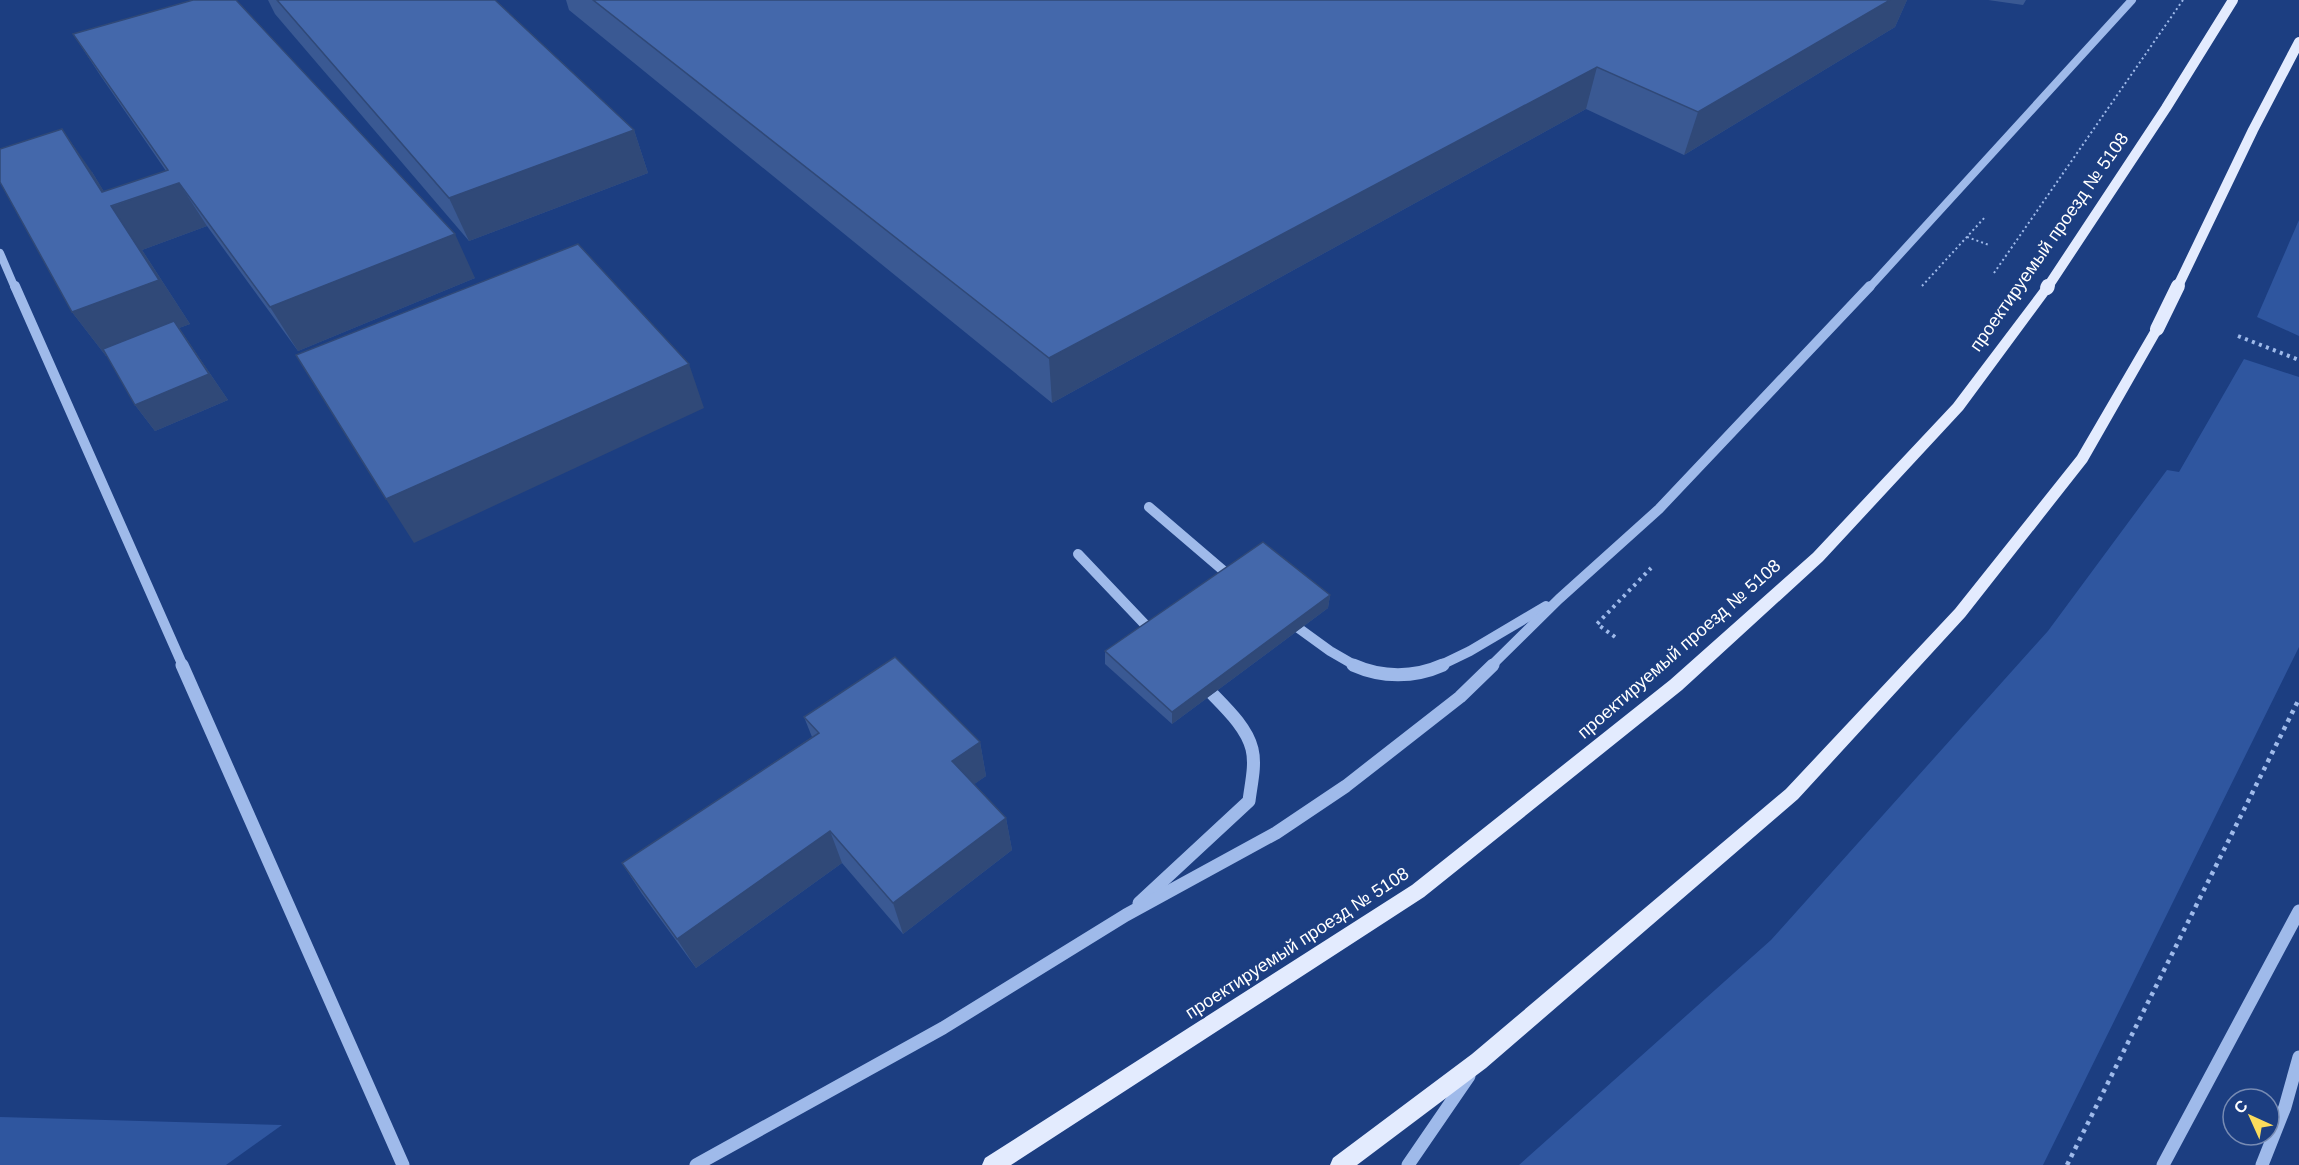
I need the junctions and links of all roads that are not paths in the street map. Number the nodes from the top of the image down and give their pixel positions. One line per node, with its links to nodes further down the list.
1 (2132, 0): 8 (street)
2 (2233, 0): 18 (main road, проектируемый проезд № 5108, bridge)
3 (2299, 42): 15 (main road, bridge)
4 (0, 253): 16 (street)
5 (1149, 507): 7 (street)
6 (1078, 554): 10 (street)
7 (1244, 587)
8 (1559, 598): 9 (street); 13 (street)
9 (1279, 613)
10 (1166, 646)
11 (1198, 679): 13 (street)
12 (2299, 911): 21 (street)
13 (1126, 915): 17 (street)
14 (2299, 1057): 22 (street)
15 (1479, 1061): 19 (main road); 20 (street)
16 (403, 1165)
17 (696, 1165)
18 (992, 1165)
19 (1340, 1165)
20 (1408, 1165)
21 (2163, 1165)
22 (2262, 1165)

